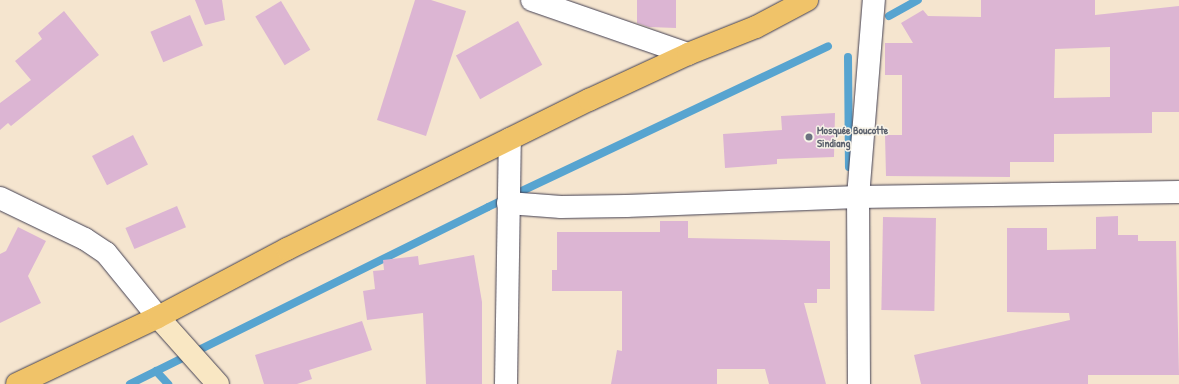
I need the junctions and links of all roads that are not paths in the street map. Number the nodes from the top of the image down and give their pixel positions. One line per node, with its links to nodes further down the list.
1 (532, 0): 4 (street)
2 (874, 0): 8 (street)
3 (801, 1): 4 (main road)
4 (688, 54): 5 (main road)
5 (510, 138): 9 (street); 10 (main road)
6 (1179, 192): 8 (street)
7 (0, 198): 10 (street)
8 (858, 198): 9 (street); 14 (street)
9 (508, 203): 13 (street)
10 (158, 317): 11 (main road); 12 (street)
11 (17, 384)
12 (218, 384)
13 (506, 384)
14 (859, 384)

